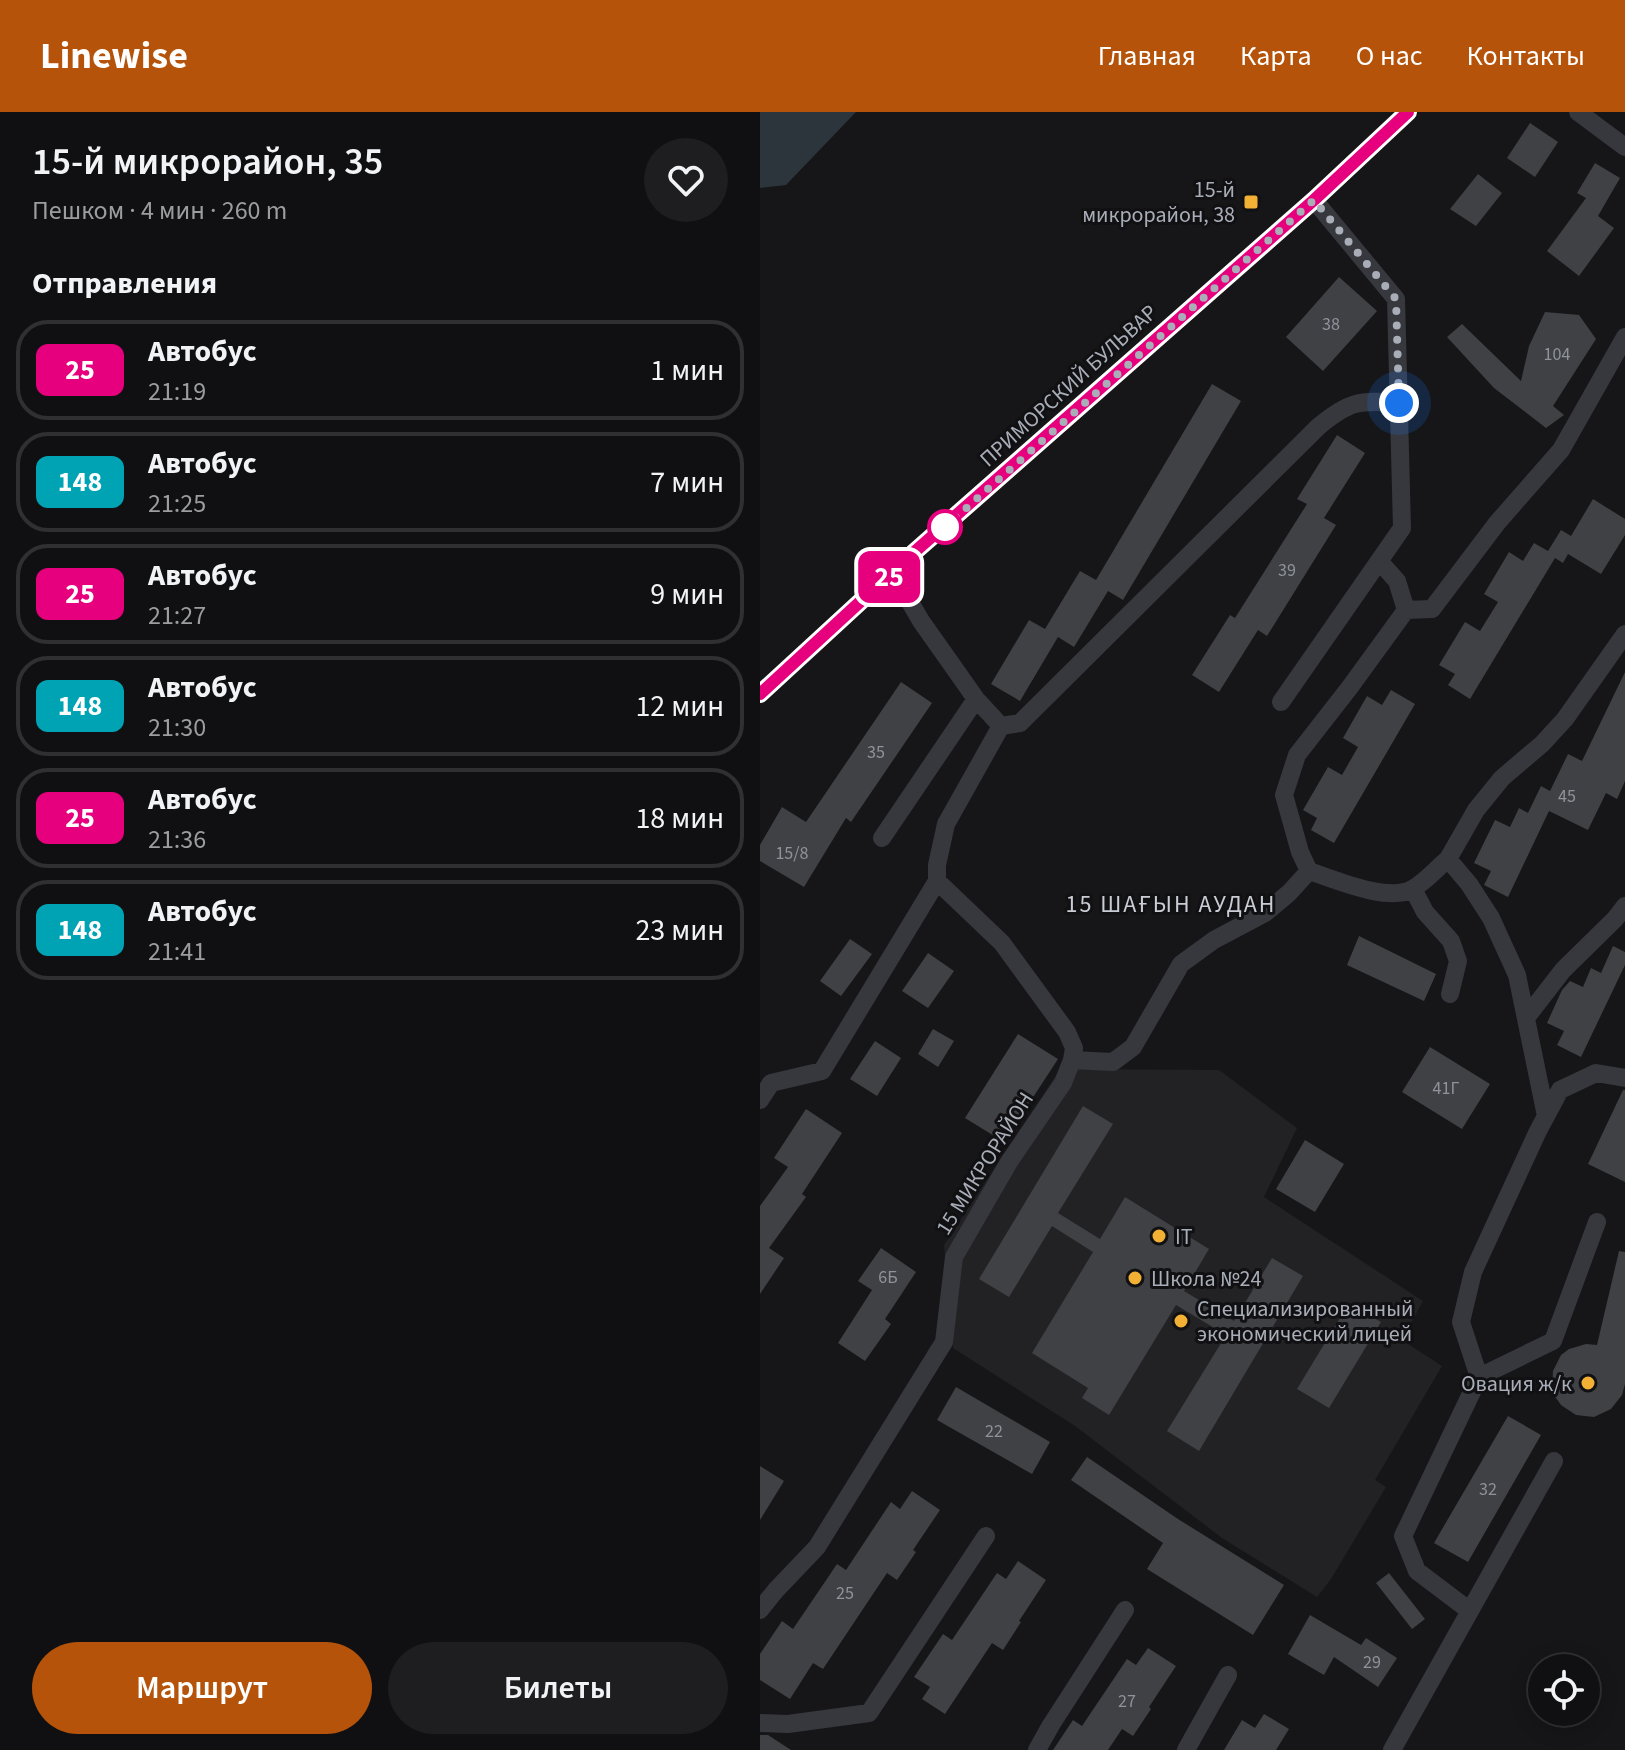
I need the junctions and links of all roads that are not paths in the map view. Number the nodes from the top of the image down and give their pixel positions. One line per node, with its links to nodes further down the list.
1 (1408, 112): 4 (street, ПРИМОРСКИЙ БУЛЬВАР)
2 (1578, 112): 3 (street)
3 (1625, 147)
4 (1314, 200): 6 (street); 8 (street, ПРИМОРСКИЙ БУЛЬВАР)
5 (1625, 337): 9 (street)
6 (1399, 403): 7 (street); 14 (street)
7 (1379, 561): 9 (street); 13 (street)
8 (893, 573): 11 (street, ПРИМОРСКИЙ БУЛЬВАР); 12 (street)
9 (1406, 610): 17 (street)
10 (1625, 634): 16 (street)
11 (760, 694)
12 (976, 699): 14 (street); 15 (street)
13 (1281, 702)
14 (1001, 726): 18 (street)
15 (882, 838)
16 (1448, 859): 19 (street); 22 (street)
17 (1309, 871): 19 (street); 23 (street)
18 (937, 881): 23 (street); 25 (street)
19 (1413, 889): 21 (street)
20 (1625, 906): 22 (street)
21 (1450, 994)
22 (1526, 1018): 26 (street)
23 (1072, 1060): 31 (street, 15 МИКРОРАЙОН)
24 (1625, 1078): 26 (street)
25 (760, 1100)
26 (1546, 1116): 28 (street)
27 (1597, 1222): 28 (street)
28 (1479, 1377): 33 (street)
29 (1554, 1461): 33 (street)
30 (986, 1536): 35 (street)
31 (760, 1610)
32 (1125, 1610): 36 (street)
33 (1470, 1611): 38 (street)
34 (1228, 1675): 37 (street)
35 (760, 1723)
36 (1037, 1750)
37 (1186, 1750)
38 (1392, 1750)

